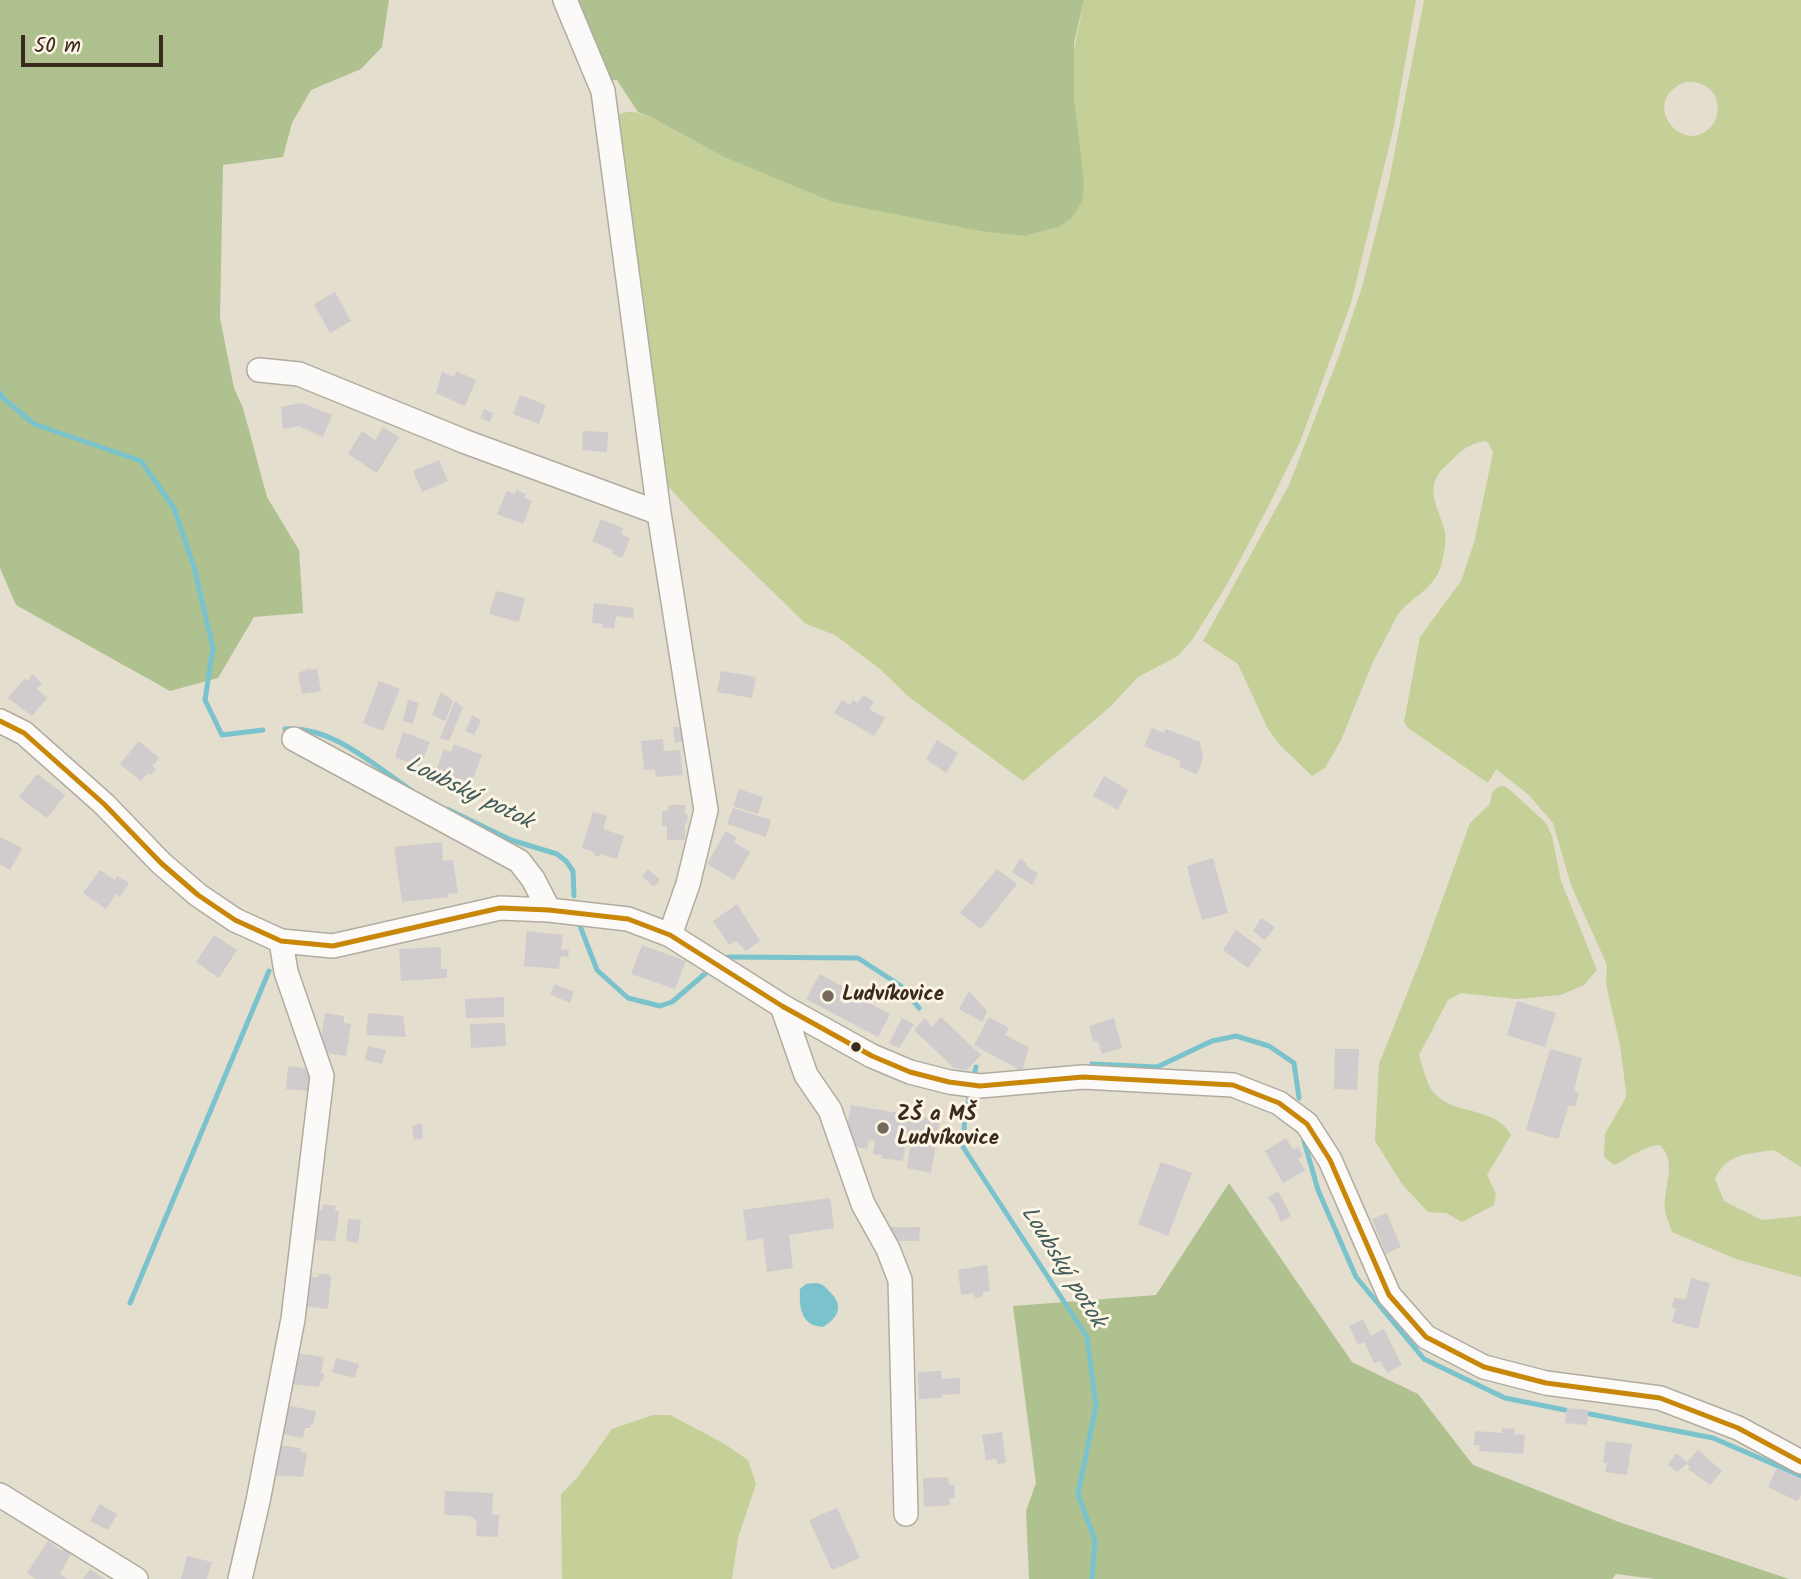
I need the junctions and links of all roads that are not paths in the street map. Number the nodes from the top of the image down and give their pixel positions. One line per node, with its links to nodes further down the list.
1 (565, 0): 3 (street)
2 (259, 370): 3 (street)
3 (659, 513): 7 (street)
4 (0, 721): 8 (street)
5 (294, 739): 6 (street)
6 (549, 910): 7 (street); 8 (street)
7 (670, 935): 9 (street)
8 (281, 941): 14 (street)
9 (782, 1006): 10 (street); 12 (street)
10 (1801, 1462)
11 (0, 1495): 13 (street)
12 (906, 1514)
13 (136, 1579)
14 (240, 1579)

